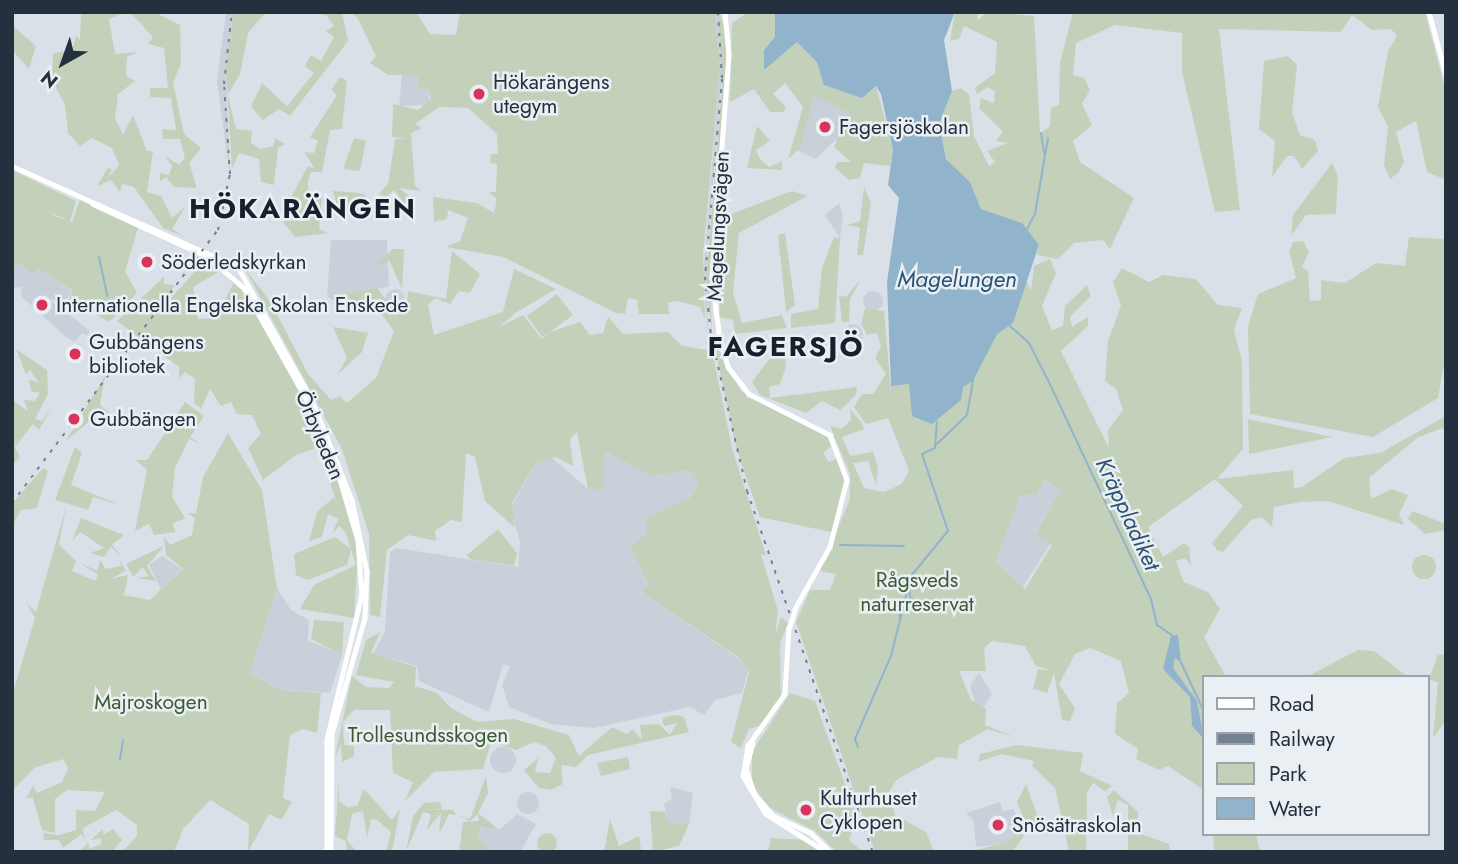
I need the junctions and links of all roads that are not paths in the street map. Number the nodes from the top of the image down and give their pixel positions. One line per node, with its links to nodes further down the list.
1 (725, 12): 12 (main road, Magelungsvägen, bridge)
2 (1429, 12): 3 (main road)
3 (1446, 75)
4 (12, 167): 6 (main road, Örbyleden); 9 (main road, Örbyleden)
5 (187, 245): 6 (main road, Örbyleden)
6 (223, 260): 7 (main road, Örbyleden)
7 (229, 262): 8 (main road, Örbyleden); 9 (main road)
8 (238, 267): 9 (main road); 10 (main road, Örbyleden)
9 (224, 271): 10 (main road, Örbyleden)
10 (361, 623): 11 (main road, Örbyleden)
11 (329, 852)
12 (828, 852)

